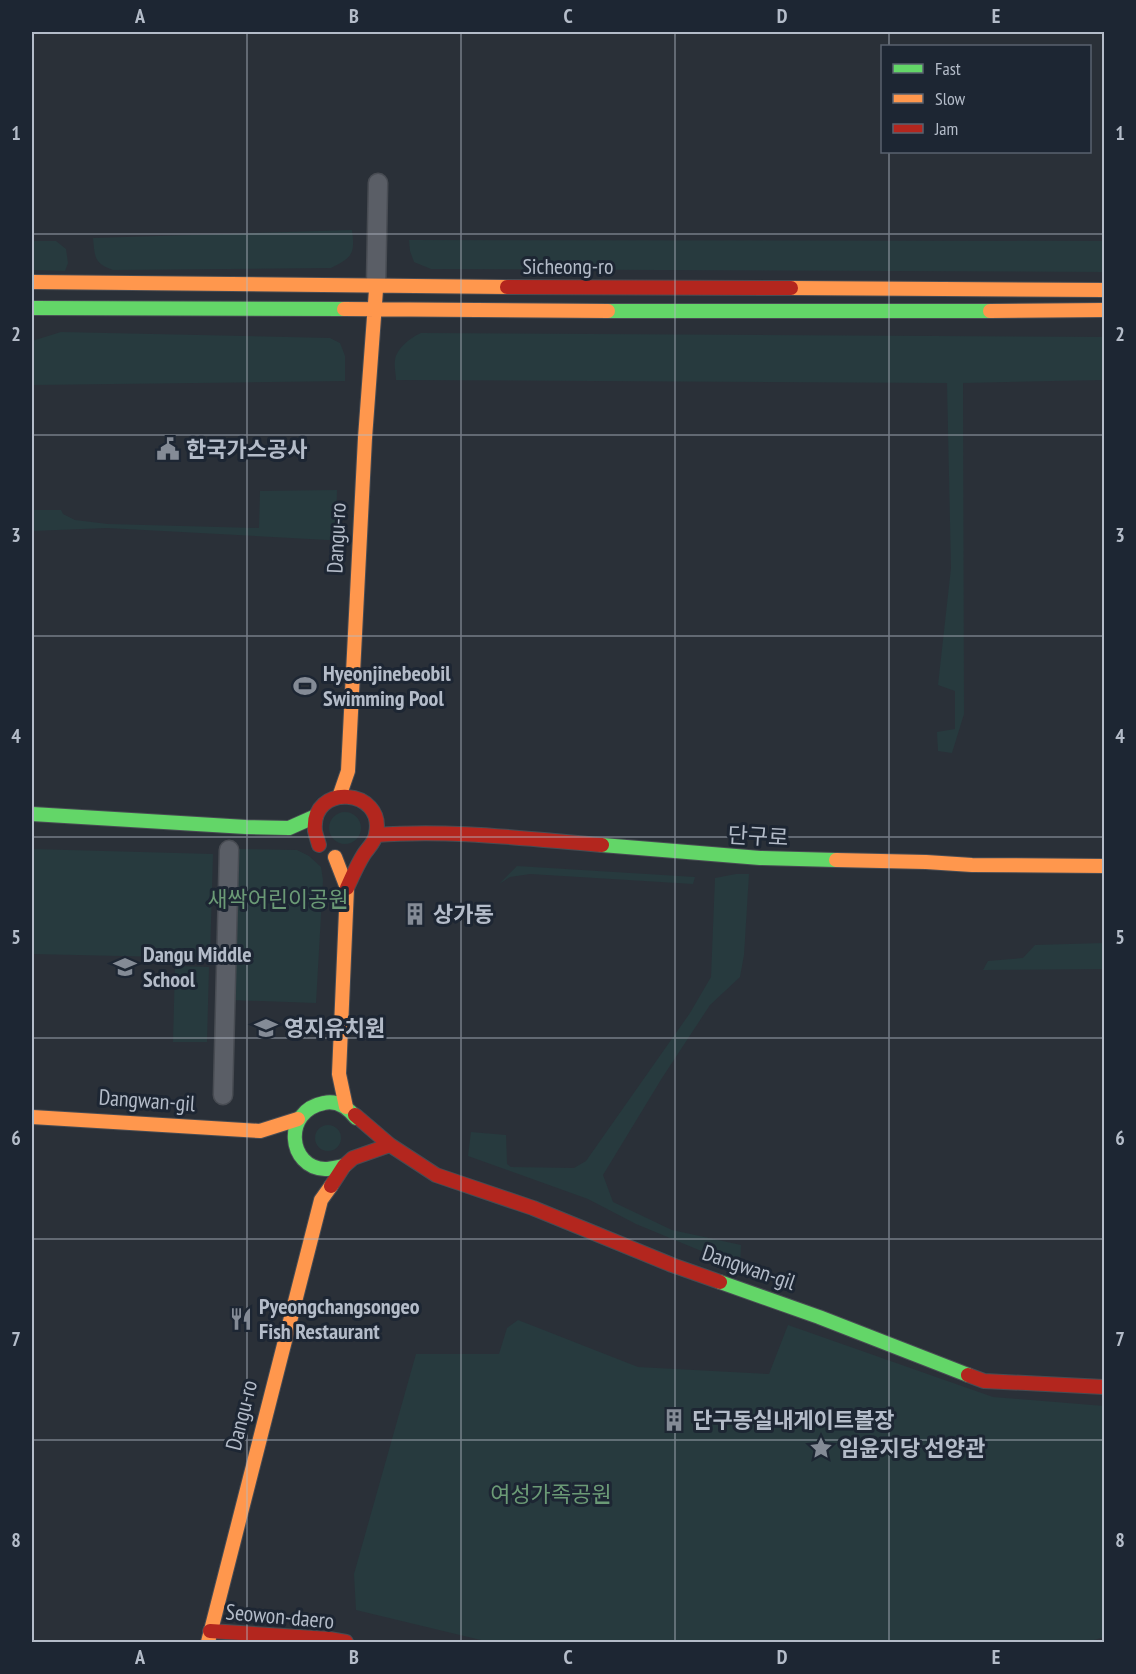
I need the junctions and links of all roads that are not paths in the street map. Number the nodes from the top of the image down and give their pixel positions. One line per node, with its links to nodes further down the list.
1 (378, 183): 3 (street)
2 (32, 282): 3 (street, Sicheong-ro)
3 (376, 286): 4 (street, Sicheong-ro); 6 (street, Dangu-ro)
4 (1104, 290)
5 (32, 308): 6 (street, Sicheong-ro)
6 (374, 308): 7 (street, Sicheong-ro); 8 (street, Dangu-ro)
7 (1104, 310)
8 (348, 771): 9 (street); 10 (street)
9 (339, 797): 10 (street); 13 (street)
10 (359, 799): 12 (street)
11 (32, 814): 14 (street)
12 (374, 814): 15 (street); 16 (street)
13 (316, 816): 14 (street); 17 (street)
14 (290, 828): 17 (street)
15 (411, 832): 16 (street, 단구로); 21 (street, 단구로)
16 (376, 835): 19 (street)
17 (319, 845): 20 (street)
18 (229, 850): 24 (street, Dangwan-gil)
19 (364, 853): 20 (street); 22 (street)
20 (335, 857): 22 (street)
21 (1104, 866)
22 (347, 888): 23 (street)
23 (339, 1074): 25 (street); 26 (street)
24 (223, 1095)
25 (315, 1105): 26 (street); 28 (street)
26 (351, 1111): 30 (street, Dangwan-gil); 32 (street)
27 (32, 1117): 29 (street, Dangwan-gil)
28 (298, 1119): 29 (street); 31 (street)
29 (260, 1131): 31 (street)
30 (390, 1145): 32 (street); 34 (street, Dangwan-gil)
31 (297, 1150): 33 (street)
32 (349, 1162): 33 (street, Dangu-ro); 33 (street)
33 (317, 1183): 35 (street, Dangu-ro)
34 (1104, 1387)
35 (209, 1637): 36 (street, Seowon-daero)
36 (346, 1642)

